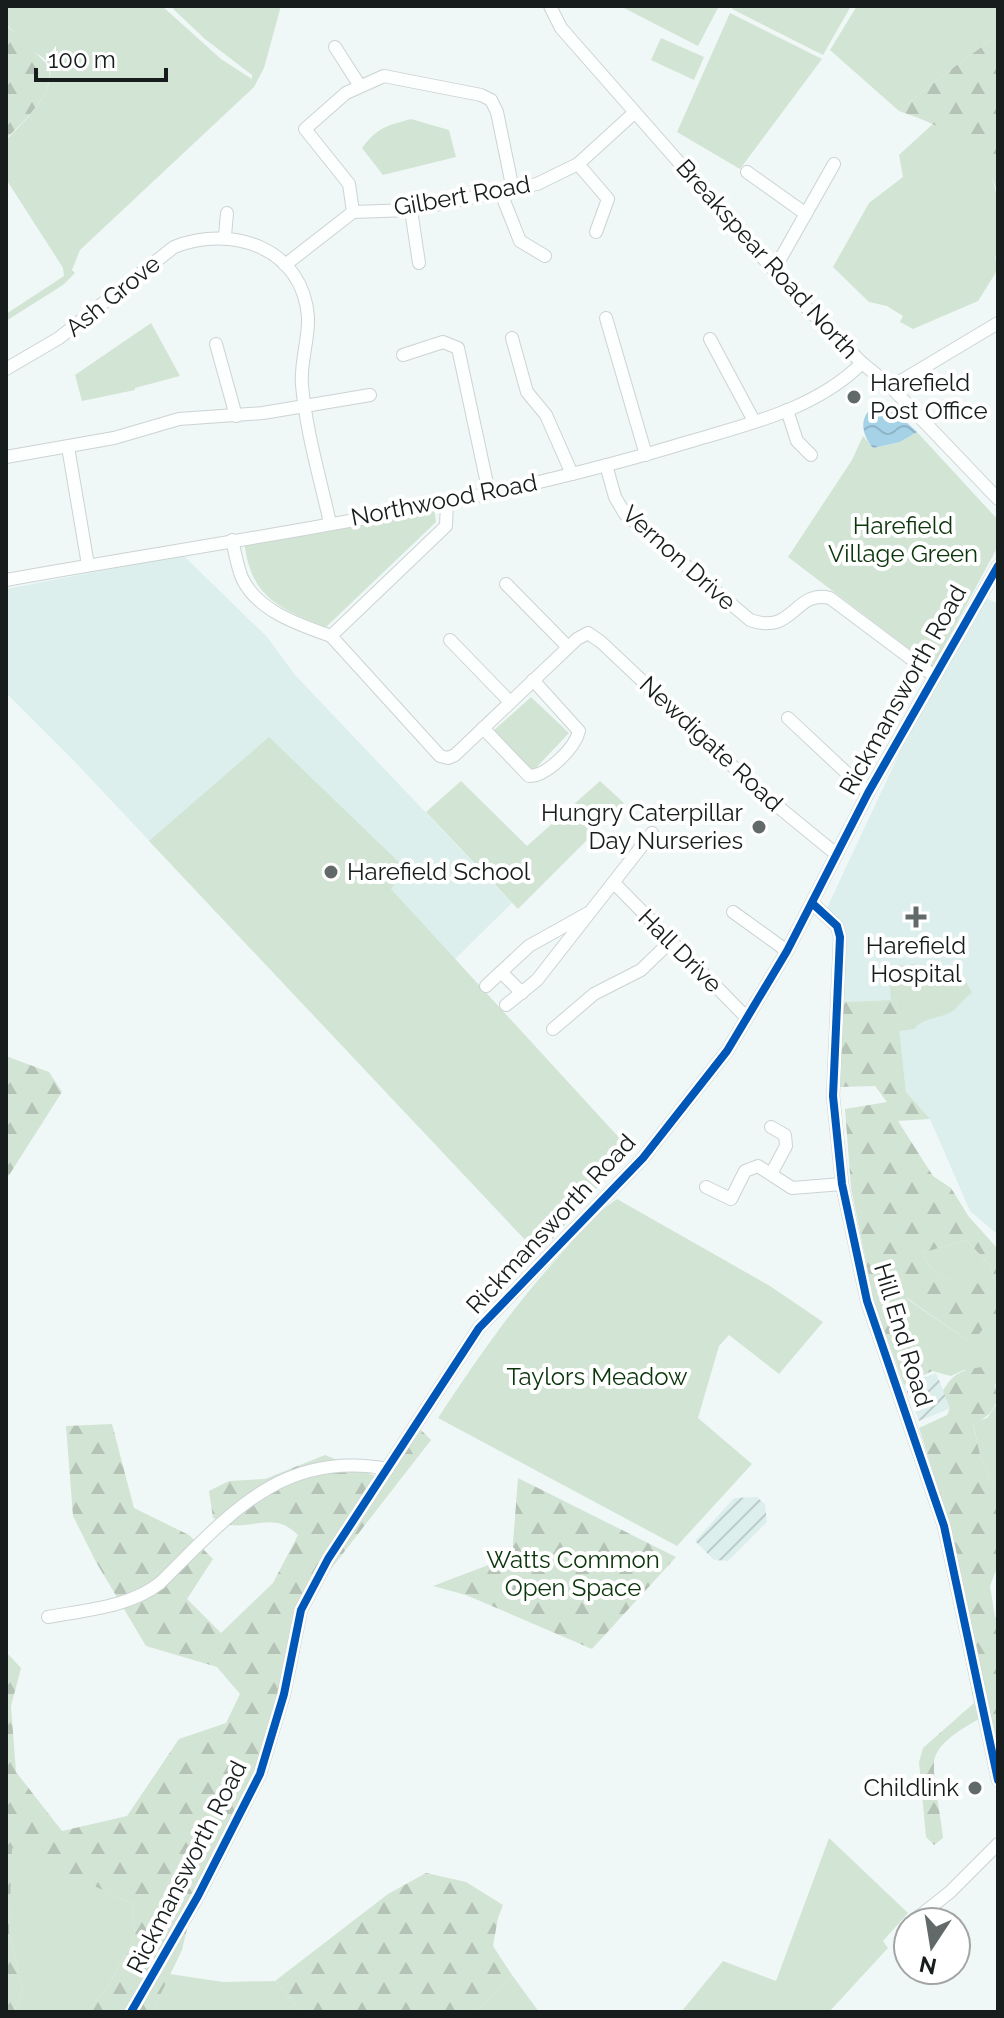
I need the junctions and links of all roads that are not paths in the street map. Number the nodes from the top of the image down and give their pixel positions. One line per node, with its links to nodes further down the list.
1 (550, 6): 4 (street, Breakspear Road North)
2 (335, 47): 3 (street)
3 (360, 86): 8 (street); 10 (street)
4 (634, 113): 5 (street, Gilbert Road); 18 (street, Breakspear Road North)
5 (578, 164): 8 (street, Gilbert Road); 13 (street)
6 (834, 164): 12 (street)
7 (747, 172): 12 (street)
8 (507, 192): 9 (street, Gilbert Road); 15 (street)
9 (411, 210): 10 (street, Gilbert Road); 16 (street)
10 (353, 212): 17 (street)
11 (227, 213): 14 (street)
12 (806, 214): 18 (street)
13 (596, 232)
14 (225, 236): 17 (street, Ash Grove); 26 (street, Ash Grove)
15 (545, 256)
16 (419, 263)
17 (285, 265): 29 (street)
18 (774, 270): 25 (street, Breakspear Road North)
19 (606, 318): 34 (street)
20 (998, 323): 27 (street)
21 (512, 338): 38 (street)
22 (710, 339): 32 (street)
23 (216, 344): 31 (street)
24 (403, 355): 39 (street)
25 (862, 363): 27 (street, Breakspear Road North); 30 (street, Northwood Road)
26 (6, 369)
27 (891, 387): 40 (street, Breakspear Road North)
28 (370, 395): 29 (street)
29 (306, 406): 31 (street); 42 (street)
30 (787, 410): 32 (street, Northwood Road); 35 (street)
31 (236, 416): 33 (street)
32 (754, 421): 34 (street, Northwood Road)
33 (68, 447): 36 (street); 44 (street)
34 (646, 455): 37 (street, Northwood Road)
35 (811, 455)
36 (6, 457)
37 (606, 465): 38 (street, Northwood Road); 51 (street, Vernon Drive)
38 (572, 474): 39 (street, Northwood Road)
39 (489, 493): 41 (street, Northwood Road)
40 (998, 499)
41 (447, 501): 42 (street, Northwood Road); 48 (street)
42 (330, 523): 43 (street, Northwood Road)
43 (232, 540): 44 (street, Northwood Road); 48 (street)
44 (88, 565): 46 (street, Northwood Road)
45 (998, 566): 51 (street, Rickmansworth Road)
46 (6, 580)
47 (506, 584): 50 (street)
48 (331, 636): 55 (street)
49 (450, 640): 53 (street)
50 (568, 647): 52 (street); 58 (street, Newdigate Road)
51 (934, 676): 56 (street, Rickmansworth Road)
52 (533, 680): 53 (street); 55 (street)
53 (510, 702): 55 (street)
54 (788, 718): 56 (street)
55 (483, 728)
56 (868, 793): 58 (street, Rickmansworth Road)
57 (652, 833): 59 (street)
58 (836, 854): 60 (street, Rickmansworth Road)
59 (615, 884): 61 (street); 63 (street, Hall Drive)
60 (812, 903): 64 (street, Rickmansworth Road); 73 (street, Hill End Road)
61 (594, 909): 65 (street); 67 (street)
62 (733, 912): 64 (street)
63 (670, 942): 69 (street, Hall Drive); 70 (street)
64 (787, 951): 69 (street, Rickmansworth Road)
65 (501, 972): 66 (street); 67 (street)
66 (486, 986)
67 (522, 993): 68 (street)
68 (506, 1005)
69 (746, 1017): 75 (street, Rickmansworth Road)
70 (553, 1029)
71 (771, 1127): 72 (street)
72 (771, 1174): 73 (street); 74 (street)
73 (842, 1184): 77 (street, Hill End Road)
74 (706, 1187)
75 (388, 1469): 76 (street); 80 (street, Rickmansworth Road)
76 (48, 1617)
77 (998, 1780)
78 (998, 1844): 79 (street)
79 (932, 1906)
80 (131, 2012)

